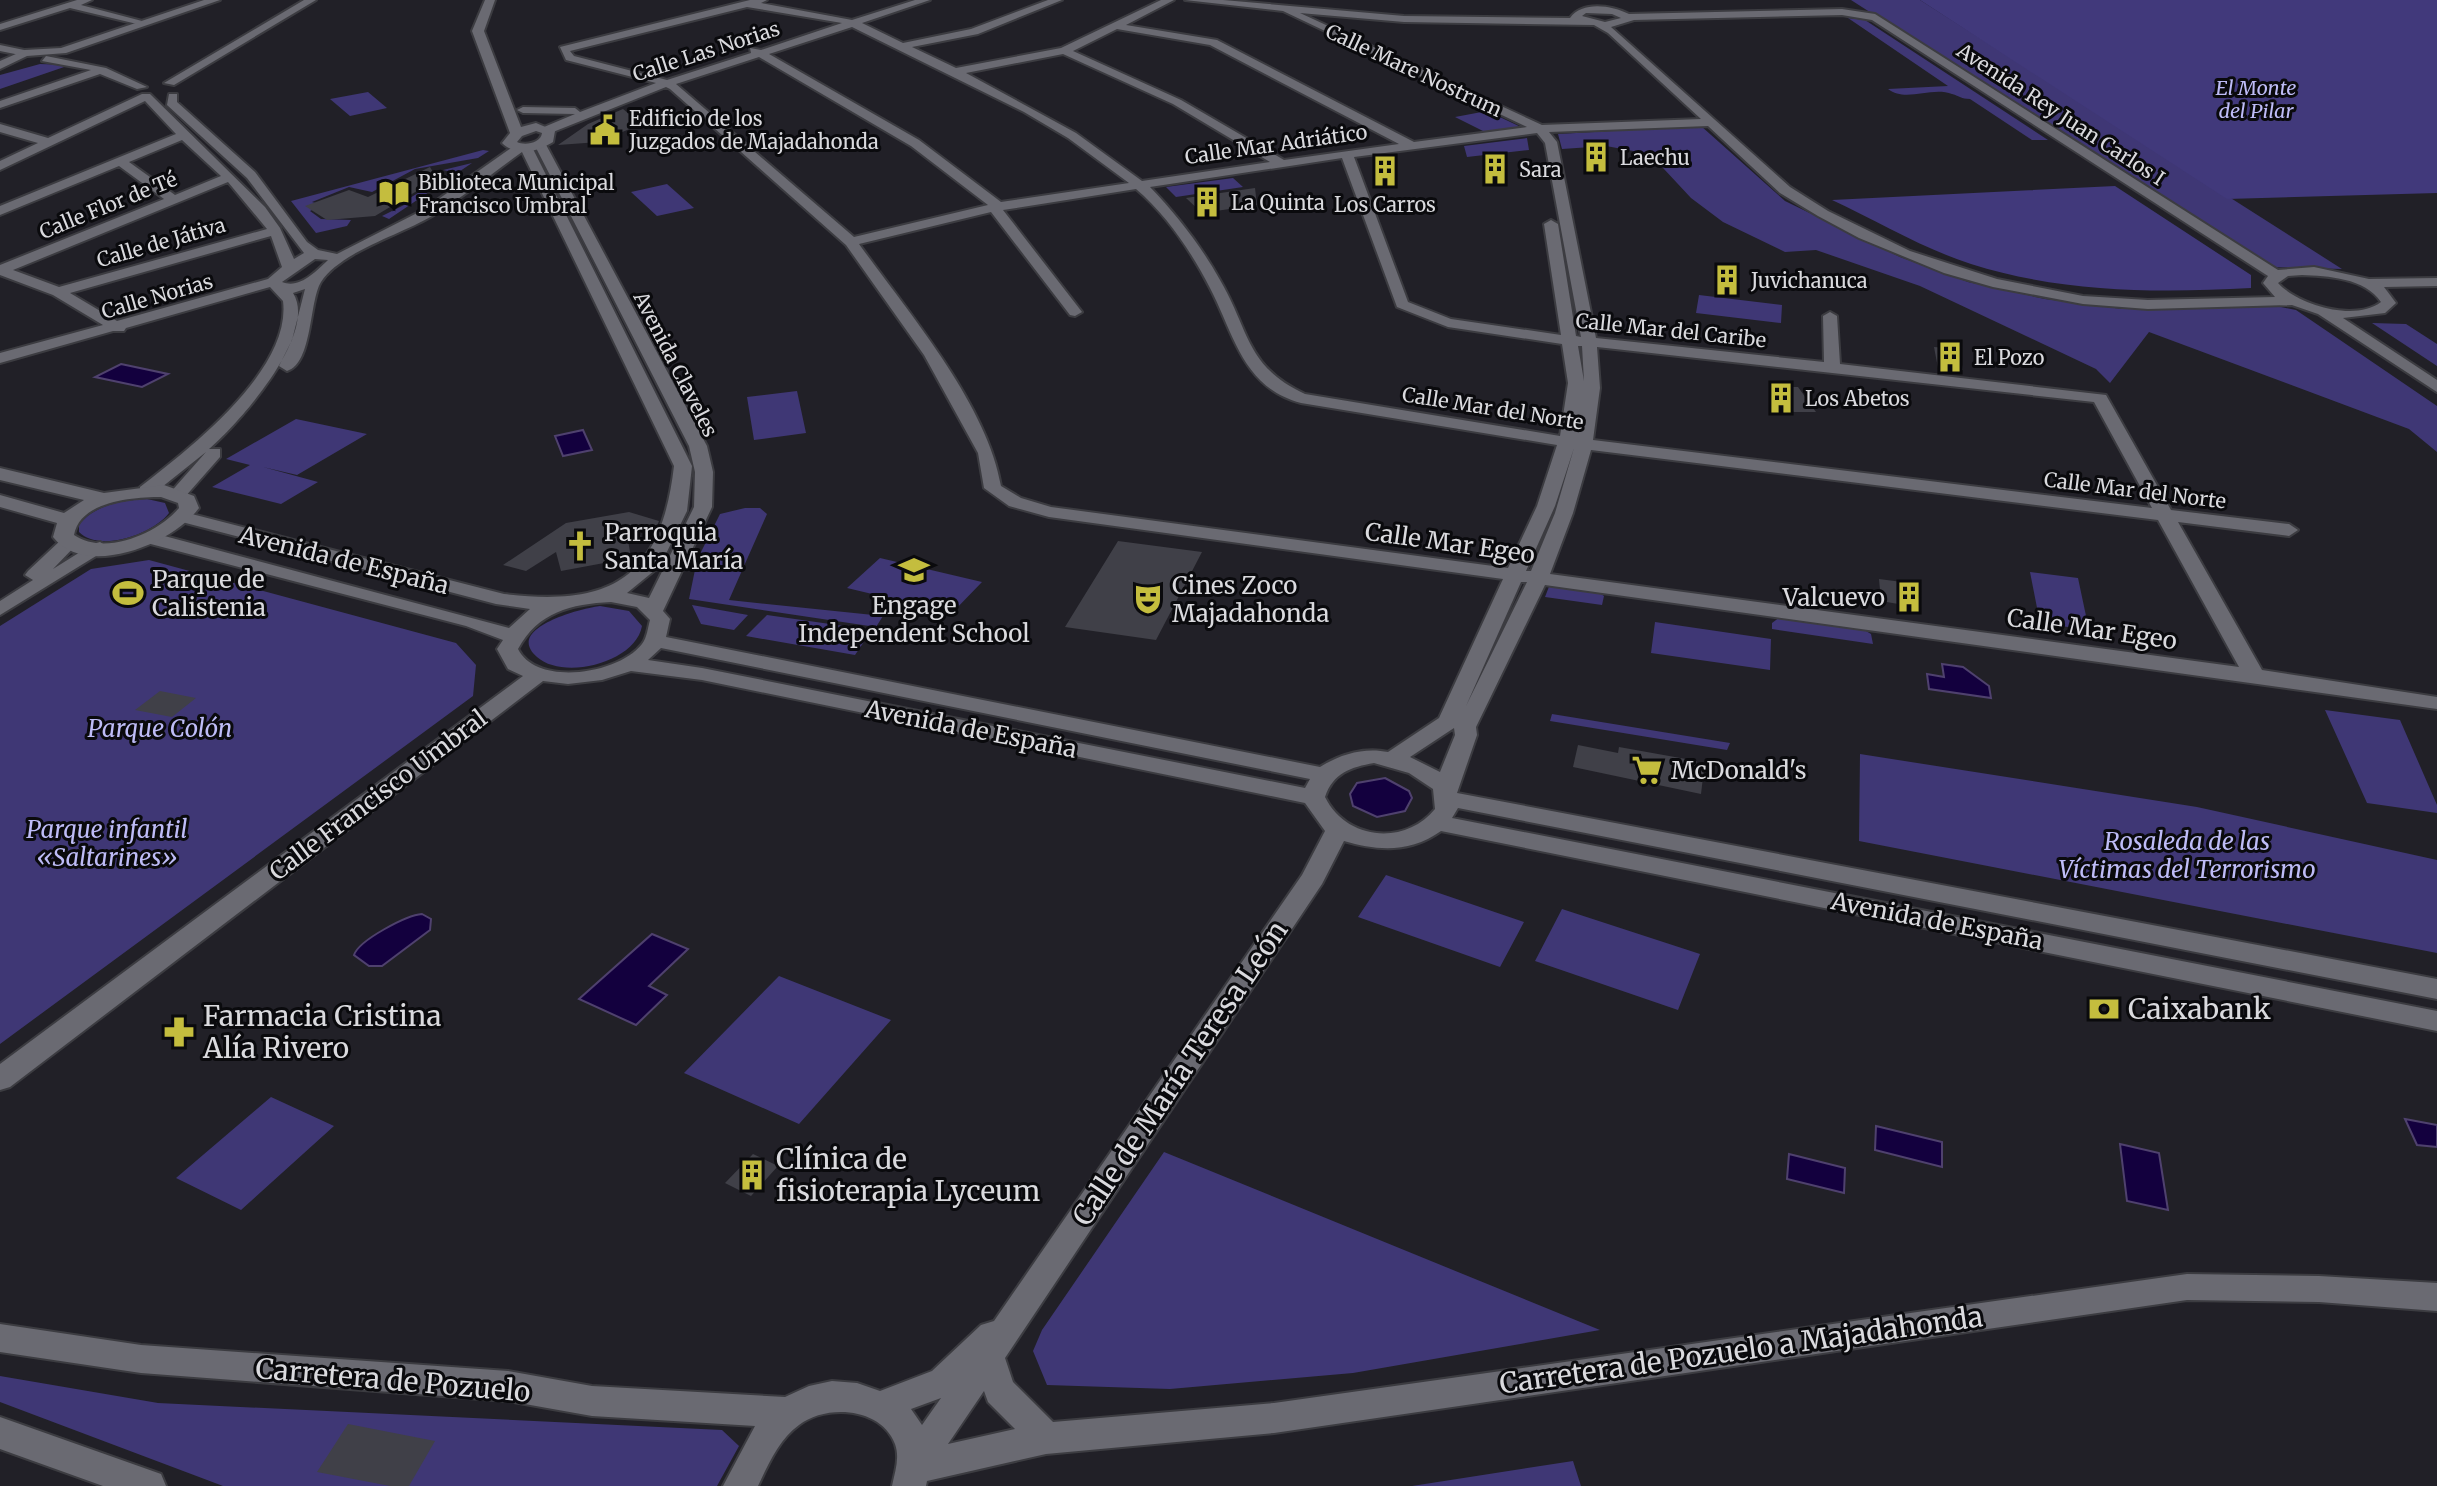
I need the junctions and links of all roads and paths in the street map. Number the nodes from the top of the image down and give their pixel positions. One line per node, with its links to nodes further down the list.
1 (51, 0): 18 (street)
2 (87, 0): 18 (street)
3 (202, 0): 24 (street)
4 (215, 0): 33 (street)
5 (311, 0): 39 (street)
6 (490, 0): 48 (street)
7 (502, 0): 42 (street)
8 (728, 0): 17 (street)
9 (762, 0): 17 (street)
10 (910, 0): 25 (street)
11 (925, 0): 25 (street, Calle Las Norias)
12 (1057, 0): 29 (street)
13 (1169, 0): 28 (street)
14 (1190, 0): 21 (street)
15 (1220, 0): 22 (street)
16 (1590, 0): 20 (street)
17 (747, 3): 25 (street); 38 (street)
18 (70, 5): 24 (street); 27 (street)
19 (1844, 8): 23 (street, Avenida Rey Juan Carlos I); 68 (street, Avenida Rey Juan Carlos I)
20 (1607, 10): 22 (street); 23 (street)
21 (1288, 11): 22 (street); 46 (street, Calle Mare Nostrum)
22 (1579, 12): 26 (street)
23 (1625, 20): 26 (street, Avenida Rey Juan Carlos I); 68 (street)
24 (137, 21): 34 (street)
25 (848, 21): 29 (street, Calle Mar del Norte); 31 (street, Calle Las Norias)
26 (1599, 25): 44 (street)
27 (0, 27)
28 (1120, 27): 32 (street); 50 (street)
29 (901, 46): 37 (street, Calle Mar del Norte)
30 (0, 48): 34 (street)
31 (756, 51): 38 (street, Calle Las Norias); 60 (street)
32 (1064, 51): 37 (street); 53 (street)
33 (62, 52): 34 (street); 39 (street)
34 (34, 56): 35 (street); 36 (street)
35 (0, 68)
36 (102, 70): 39 (street); 41 (street)
37 (954, 72): 58 (street, Calle Mar del Norte)
38 (663, 81): 43 (street, Calle Norias); 48 (street, Calle Las Norias); 63 (street, Calle Mar Egeo)
39 (153, 85): 40 (street); 40 (street); 47 (street); 49 (street)
40 (173, 96): 64 (street)
41 (0, 105)
42 (523, 110): 43 (street, Calle Norias); 48 (street)
43 (575, 111): 48 (street, Calle Norias)
44 (1711, 122): 46 (street, Calle Mar Adriático); 75 (street)
45 (0, 128): 49 (street)
46 (1540, 129): 50 (street, Calle Mar Adriático); 81 (street)
47 (184, 135): 52 (street); 56 (street)
48 (529, 138): 55 (street); 57 (street, Calle Norias); 64 (street, Calle Norias); 105 (street, Avenida Claveles)
49 (50, 143): 54 (street)
50 (1411, 145): 51 (street, Calle Mar Adriático)
51 (1347, 154): 53 (street, Calle Mar Adriático); 81 (street, Calle Mar del Caribe)
52 (120, 161): 59 (street); 61 (street)
53 (1283, 164): 58 (street, Calle Mar Adriático)
54 (0, 166)
55 (522, 170): 57 (street); 102 (street)
56 (230, 177): 59 (street, Calle Flor de Té); 62 (street)
57 (480, 177): 64 (street, Calle Norias)
58 (1139, 183): 60 (street, Calle Mar Adriático); 86 (street, Calle Mar del Norte)
59 (174, 200): 66 (street, Calle Flor de Té)
60 (996, 207): 63 (street, Calle Mar Adriático); 77 (street)
61 (0, 211)
62 (275, 231): 65 (street); 73 (street, Calle de Játiva)
63 (851, 242): 99 (street, Calle Mar Egeo)
64 (327, 256): 65 (street, Calle Norias); 67 (street)
65 (289, 267): 71 (street, Calle Norias)
66 (0, 270): 73 (street)
67 (314, 281): 71 (street); 89 (street)
68 (2274, 282): 69 (street); 75 (street, Avenida Rey Juan Carlos I)
69 (2363, 282): 70 (street); 74 (street)
70 (2437, 282)
71 (277, 285): 80 (street, Calle Norias); 88 (street)
72 (2437, 291): 74 (street)
73 (58, 292): 80 (street)
74 (2386, 296): 78 (street)
75 (2291, 301): 76 (street)
76 (2321, 310): 78 (street); 85 (street)
77 (1075, 312)
78 (2363, 314): 84 (street)
79 (1830, 316): 83 (street)
80 (119, 328): 82 (street, Calle Norias)
81 (1580, 341): 83 (street, Calle Mar del Caribe); 86 (street)
82 (0, 358)
83 (1832, 368): 92 (street, Calle Mar del Caribe)
84 (2437, 373)
85 (2437, 387)
86 (1576, 443): 92 (street, Calle Mar del Norte); 99 (street); 100 (street)
87 (0, 474): 90 (street)
88 (146, 491): 89 (street); 90 (street)
89 (178, 494): 93 (street)
90 (104, 499): 94 (street)
91 (0, 501): 94 (street)
92 (2164, 516): 95 (street, Calle Mar del Norte); 109 (street)
93 (184, 517): 96 (street); 103 (street, Avenida de España)
94 (68, 520): 97 (street)
95 (2289, 530)
96 (150, 538): 98 (street); 106 (street, Avenida de España)
97 (69, 543): 98 (street); 101 (street)
98 (100, 548): 104 (street)
99 (1514, 576): 100 (street, Calle Mar Egeo); 112 (street)
100 (1536, 579): 109 (street, Calle Mar Egeo); 112 (street)
101 (0, 596)
102 (611, 596): 103 (street); 105 (street)
103 (552, 606): 106 (street)
104 (0, 609)
105 (654, 610): 107 (street)
106 (512, 636): 110 (street)
107 (656, 641): 108 (street); 114 (street, Avenida de España)
108 (628, 664): 110 (street); 116 (street, Avenida de España)
109 (2254, 675): 111 (street, Calle Mar Egeo)
110 (536, 676): 121 (street, Calle Francisco Umbral)
111 (2437, 703)
112 (1448, 727): 113 (street); 115 (street)
113 (1394, 758): 114 (street); 115 (street)
114 (1324, 775): 116 (street)
115 (1445, 795): 117 (street); 119 (street, Avenida de España)
116 (1314, 797): 118 (street)
117 (1437, 823): 118 (street); 120 (street, Avenida de España)
118 (1338, 829): 123 (street, Calle de María Teresa León)
119 (2437, 989)
120 (2437, 1021)
121 (0, 1079)
122 (2437, 1297): 129 (street, Carretera de Pozuelo a Majadahonda)
123 (1016, 1312): 125 (street, Calle de María Teresa León); 126 (street, Calle de María Teresa León)
124 (0, 1338): 127 (street, Carretera de Pozuelo)
125 (989, 1357): 129 (street); 130 (street, Calle de María Teresa León)
126 (880, 1406): 127 (street); 130 (street)
127 (788, 1413): 132 (street)
128 (0, 1433): 131 (street)
129 (1046, 1438): 130 (street, Carretera de Pozuelo a Majadahonda)
130 (914, 1471)
131 (149, 1486)
132 (740, 1486)

